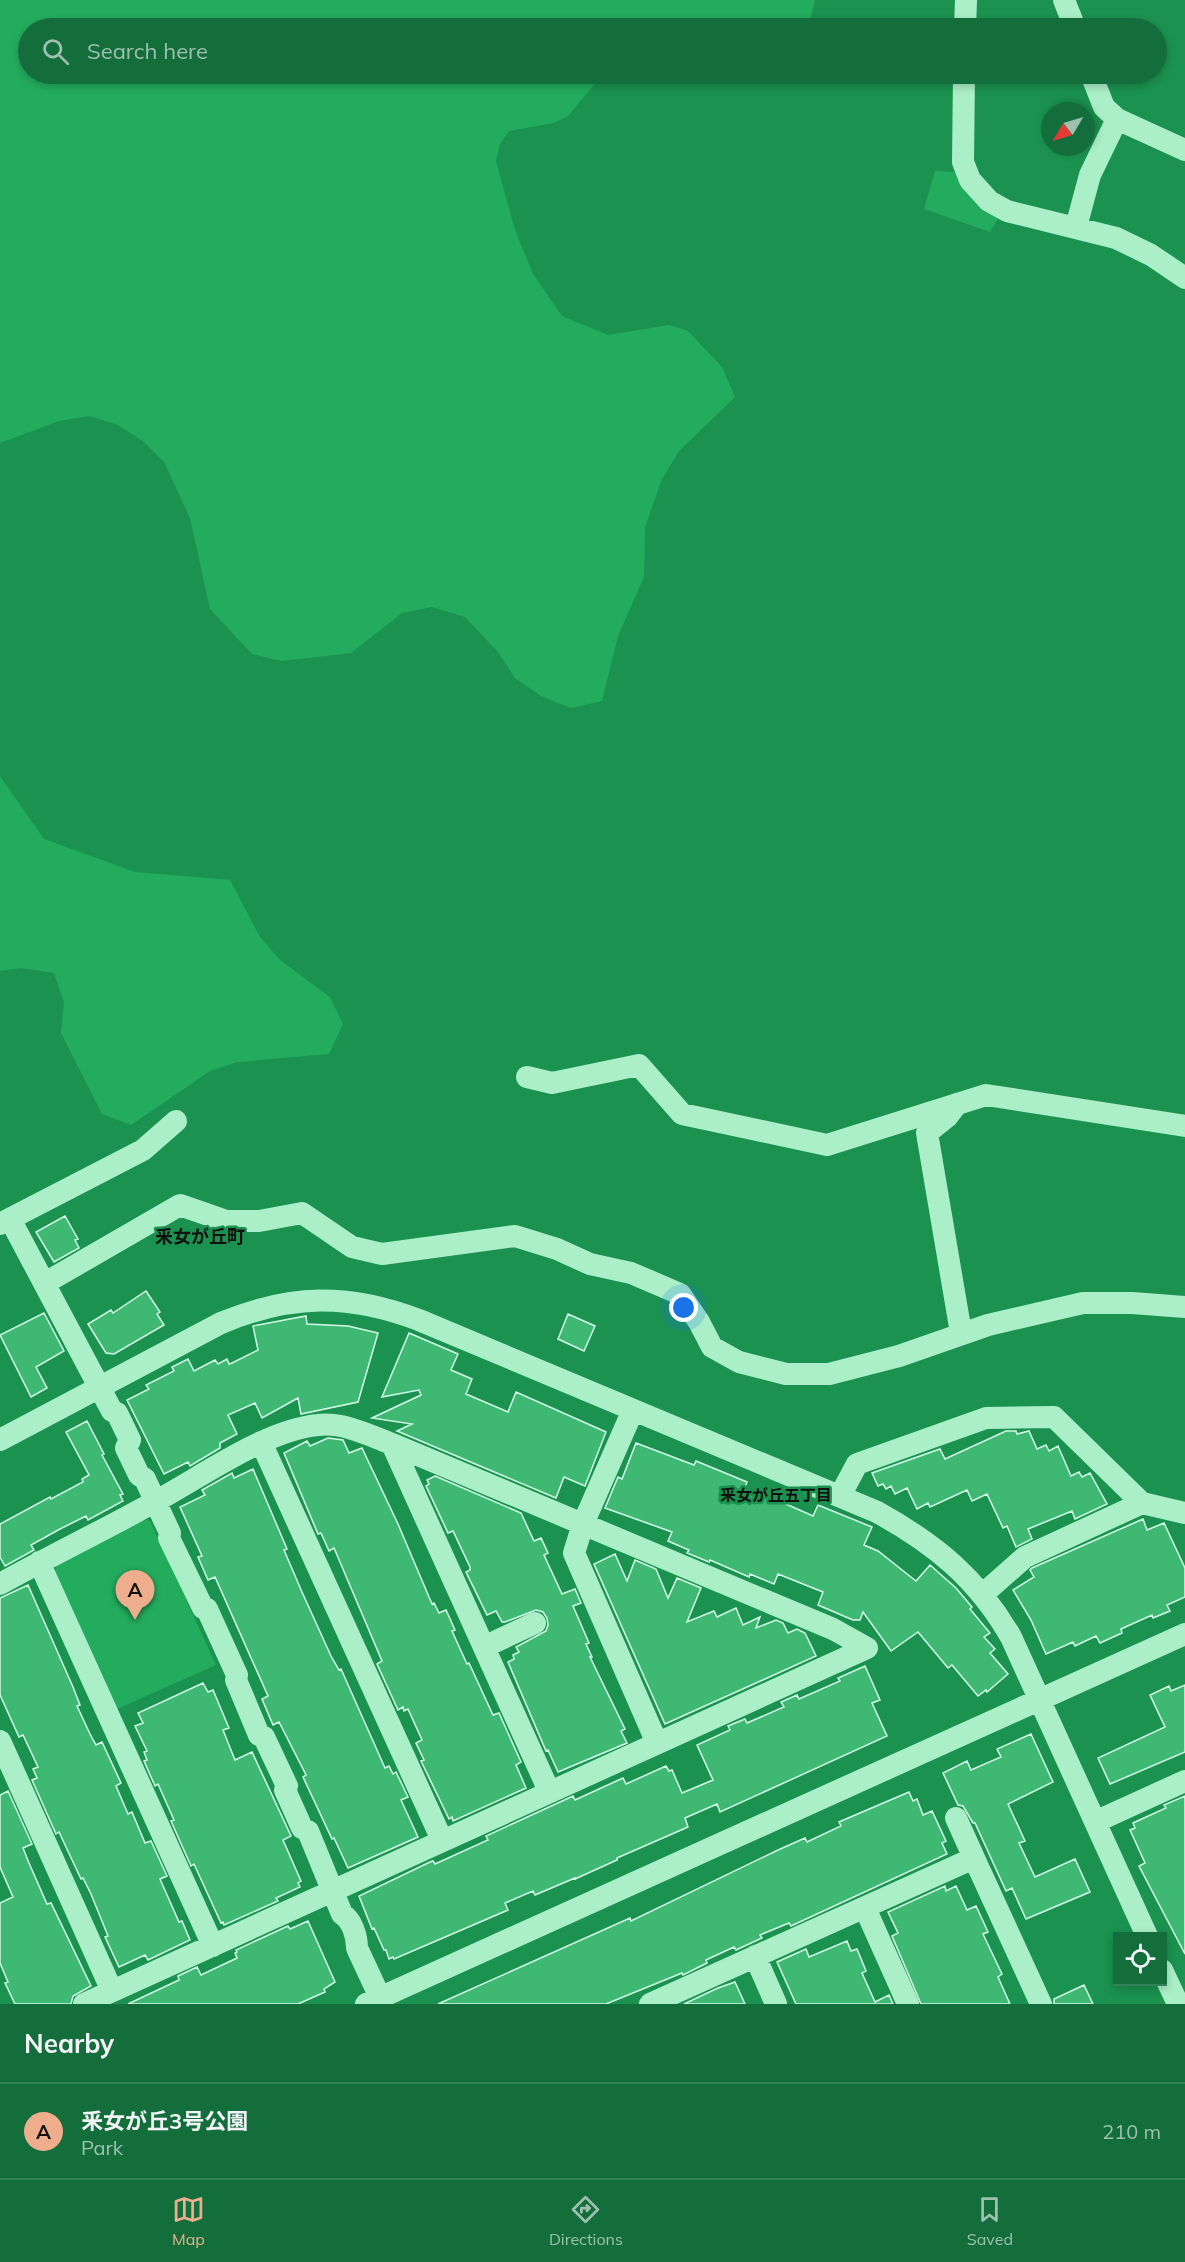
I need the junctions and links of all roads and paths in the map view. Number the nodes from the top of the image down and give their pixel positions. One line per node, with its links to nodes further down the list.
1 (966, 0): 3 (street)
2 (1064, 0): 4 (street)
3 (965, 18)
4 (1071, 18)
5 (964, 84): 9 (street)
6 (1095, 84): 7 (street)
7 (1117, 119): 8 (street); 9 (street)
8 (1185, 150)
9 (1076, 227): 10 (street)
10 (1185, 278)
11 (526, 1077): 12 (street)
12 (957, 1102): 14 (street); 18 (street)
13 (176, 1120): 15 (street)
14 (1185, 1126)
15 (5, 1221): 16 (street)
16 (45, 1283): 18 (street); 19 (street)
17 (1185, 1307): 18 (street)
18 (961, 1333)
19 (99, 1386): 20 (street); 21 (street); 25 (street)
20 (633, 1410): 24 (street); 28 (street)
21 (0, 1440)
22 (261, 1442): 23 (street); 25 (street); 42 (street)
23 (392, 1444): 28 (street); 34 (street)
24 (840, 1496): 26 (street); 31 (street)
25 (156, 1501): 29 (street); 44 (street)
26 (1142, 1503): 27 (street); 31 (street)
27 (1185, 1513)
28 (583, 1524): 37 (street); 37 (street)
29 (39, 1562): 30 (street); 47 (street)
30 (0, 1584)
31 (982, 1595): 35 (street)
32 (536, 1623): 34 (street)
33 (1185, 1634): 35 (street)
34 (484, 1647): 39 (street)
35 (1040, 1698): 41 (street); 51 (street)
36 (0, 1741): 50 (street)
37 (657, 1743): 39 (street)
38 (1185, 1781): 41 (street)
39 (549, 1791): 42 (street)
40 (956, 1818): 43 (street)
41 (1095, 1822): 46 (street)
42 (442, 1840): 44 (street)
43 (974, 1858): 45 (street); 56 (street)
44 (333, 1892): 47 (street); 51 (street)
45 (865, 1908): 48 (street); 55 (street)
46 (1145, 1932)
47 (213, 1946): 50 (street)
48 (755, 1956): 53 (street); 54 (street)
49 (1167, 1981): 57 (street)
50 (112, 1991): 52 (street)
51 (377, 2002)
52 (84, 2004)
53 (650, 2004)
54 (776, 2004)
55 (908, 2004)
56 (1041, 2004)
57 (1178, 2004)

